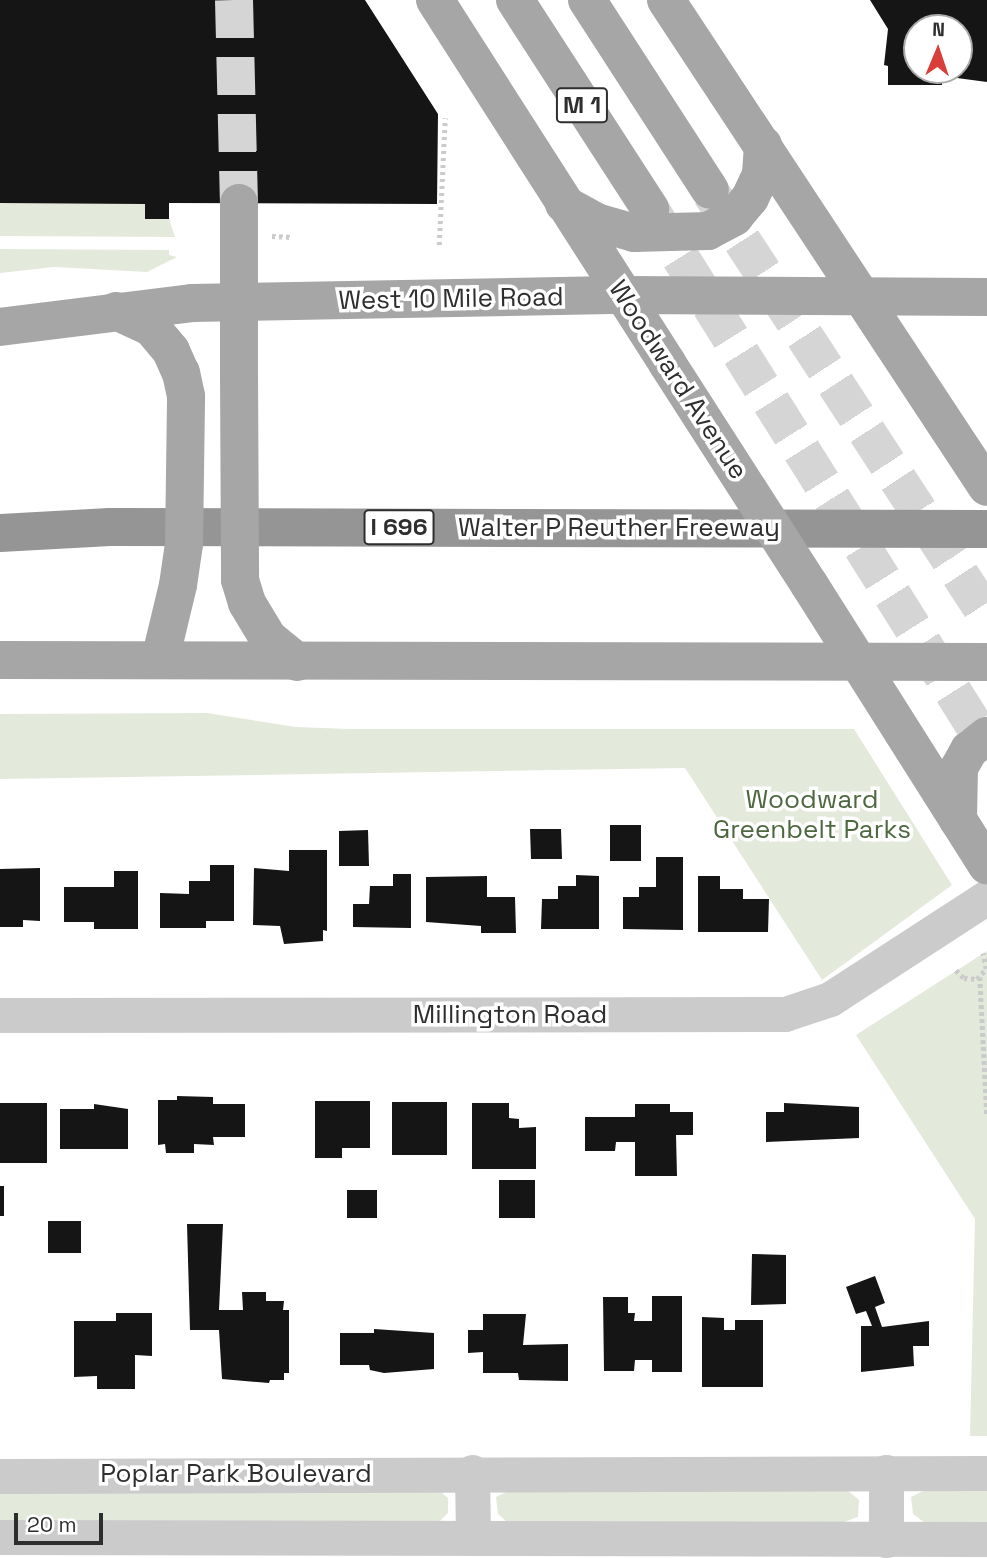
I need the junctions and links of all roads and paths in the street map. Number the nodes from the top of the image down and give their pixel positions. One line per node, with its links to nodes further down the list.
1 (435, 0): 9 (main road, Woodward Avenue)
2 (514, 0): 10 (main road, M 1)
3 (587, 0): 7 (main road, M 1)
4 (666, 0): 6 (main road)
5 (445, 118): 13 (path)
6 (763, 145): 9 (main road); 15 (main road)
7 (710, 190)
8 (239, 203): 17 (main road)
9 (564, 204): 14 (main road, Woodward Avenue)
10 (650, 209)
11 (266, 236): 12 (path)
12 (293, 236)
13 (439, 245)
14 (624, 295): 15 (main road, West 10 Mile Road); 17 (main road, West 10 Mile Road); 26 (main road, Woodward Avenue, bridge)
15 (861, 298): 16 (main road, West 10 Mile Road); 20 (main road)
16 (987, 298)
17 (239, 302): 18 (main road, West 10 Mile Road); 25 (main road, bridge)
18 (116, 311): 19 (main road, West 10 Mile Road); 24 (main road, bridge)
19 (0, 327)
20 (987, 487)
21 (987, 529): 22 (highway, Walter P Reuther Freeway / I 696)
22 (0, 533)
23 (0, 660): 24 (main road)
24 (160, 660): 25 (main road)
25 (298, 662): 26 (main road)
26 (858, 662): 27 (main road); 29 (main road, Woodward Avenue)
27 (987, 662)
28 (987, 736): 29 (main road)
29 (958, 820): 30 (main road, Woodward Avenue)
30 (987, 866)
31 (987, 897): 35 (street, Millington Road)
32 (983, 953): 34 (path)
33 (956, 970): 34 (path)
34 (979, 977): 36 (path)
35 (0, 1015)
36 (987, 1114)
37 (472, 1472): 38 (street, Poplar Park Boulevard); 40 (street, Poplar Park Boulevard); 42 (street)
38 (886, 1472): 39 (street, Poplar Park Boulevard); 44 (street)
39 (987, 1473)
40 (0, 1476)
41 (0, 1537): 42 (street)
42 (473, 1538): 44 (street)
43 (987, 1539): 44 (street)
44 (886, 1540)

